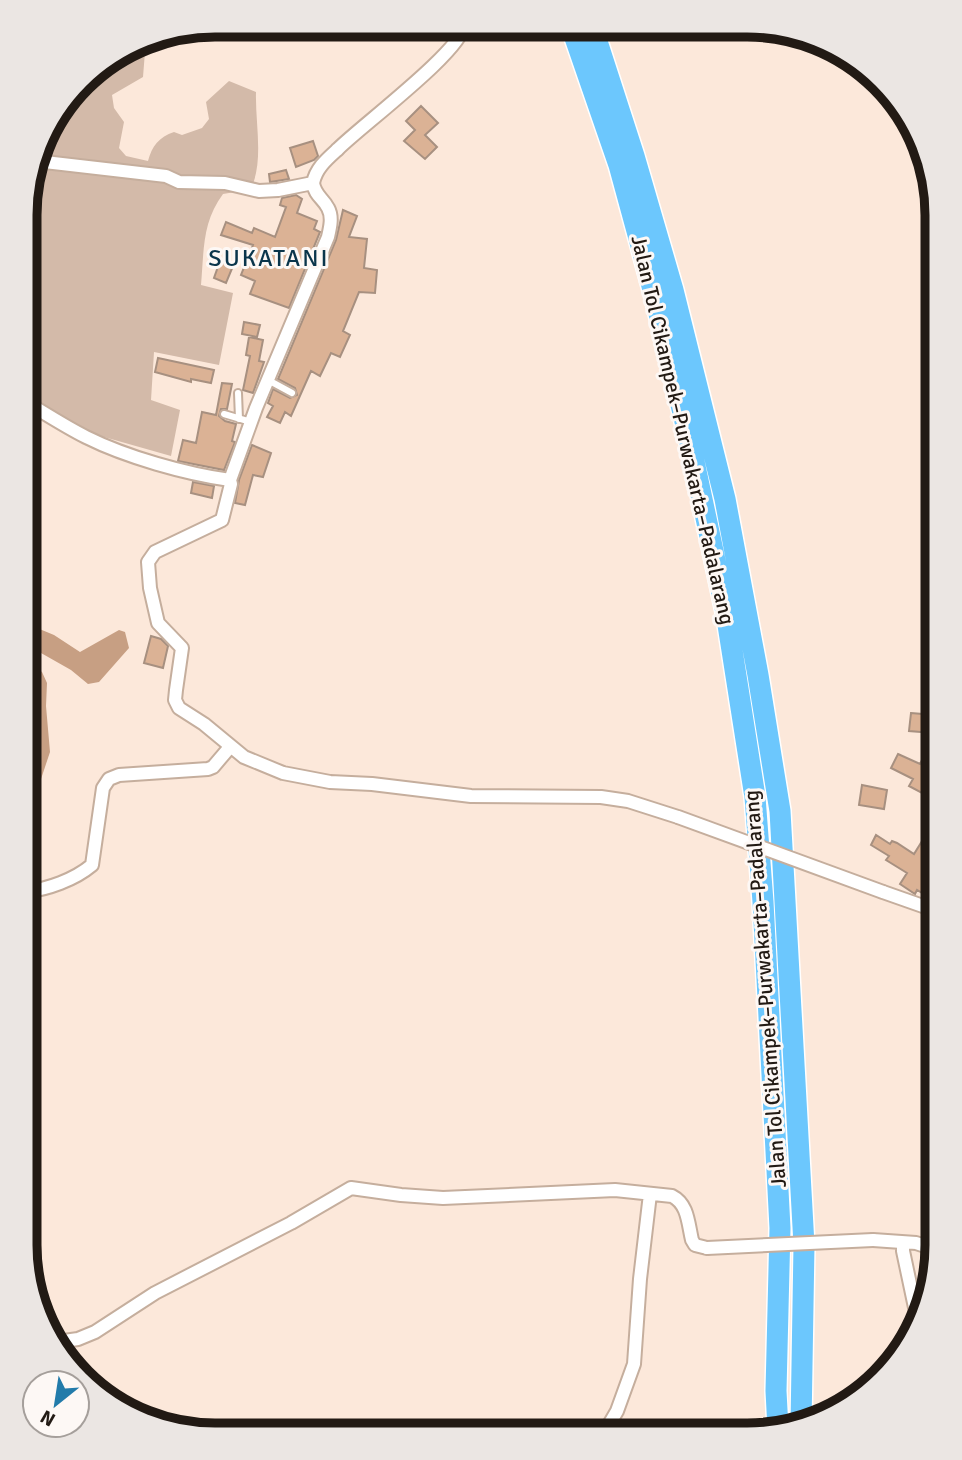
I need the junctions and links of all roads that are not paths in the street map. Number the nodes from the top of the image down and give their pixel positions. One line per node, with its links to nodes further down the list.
1 (461, 37): 5 (street)
2 (575, 37): 17 (highway, Jalan Tol Cikampek–Purwakarta–Padalarang)
3 (596, 37): 17 (highway, Jalan Tol Cikampek–Purwakarta–Padalarang)
4 (45, 162): 5 (street)
5 (313, 183): 6 (street)
6 (268, 380): 8 (lane); 11 (street)
7 (239, 393): 11 (lane)
8 (292, 393)
9 (37, 409): 12 (street)
10 (224, 414): 11 (lane)
11 (245, 420): 12 (street)
12 (230, 481): 13 (street)
13 (230, 747): 14 (street); 15 (street, bridge)
14 (37, 889)
15 (925, 907)
16 (650, 1194): 18 (street, bridge); 21 (street); 24 (street)
17 (790, 1202): 22 (highway, Jalan Tol Cikampek–Purwakarta–Padalarang); 23 (highway, Jalan Tol Cikampek–Purwakarta–Padalarang)
18 (903, 1243): 19 (street); 20 (street)
19 (925, 1246)
20 (915, 1306)
21 (65, 1341)
22 (801, 1415)
23 (778, 1421)
24 (610, 1423)

